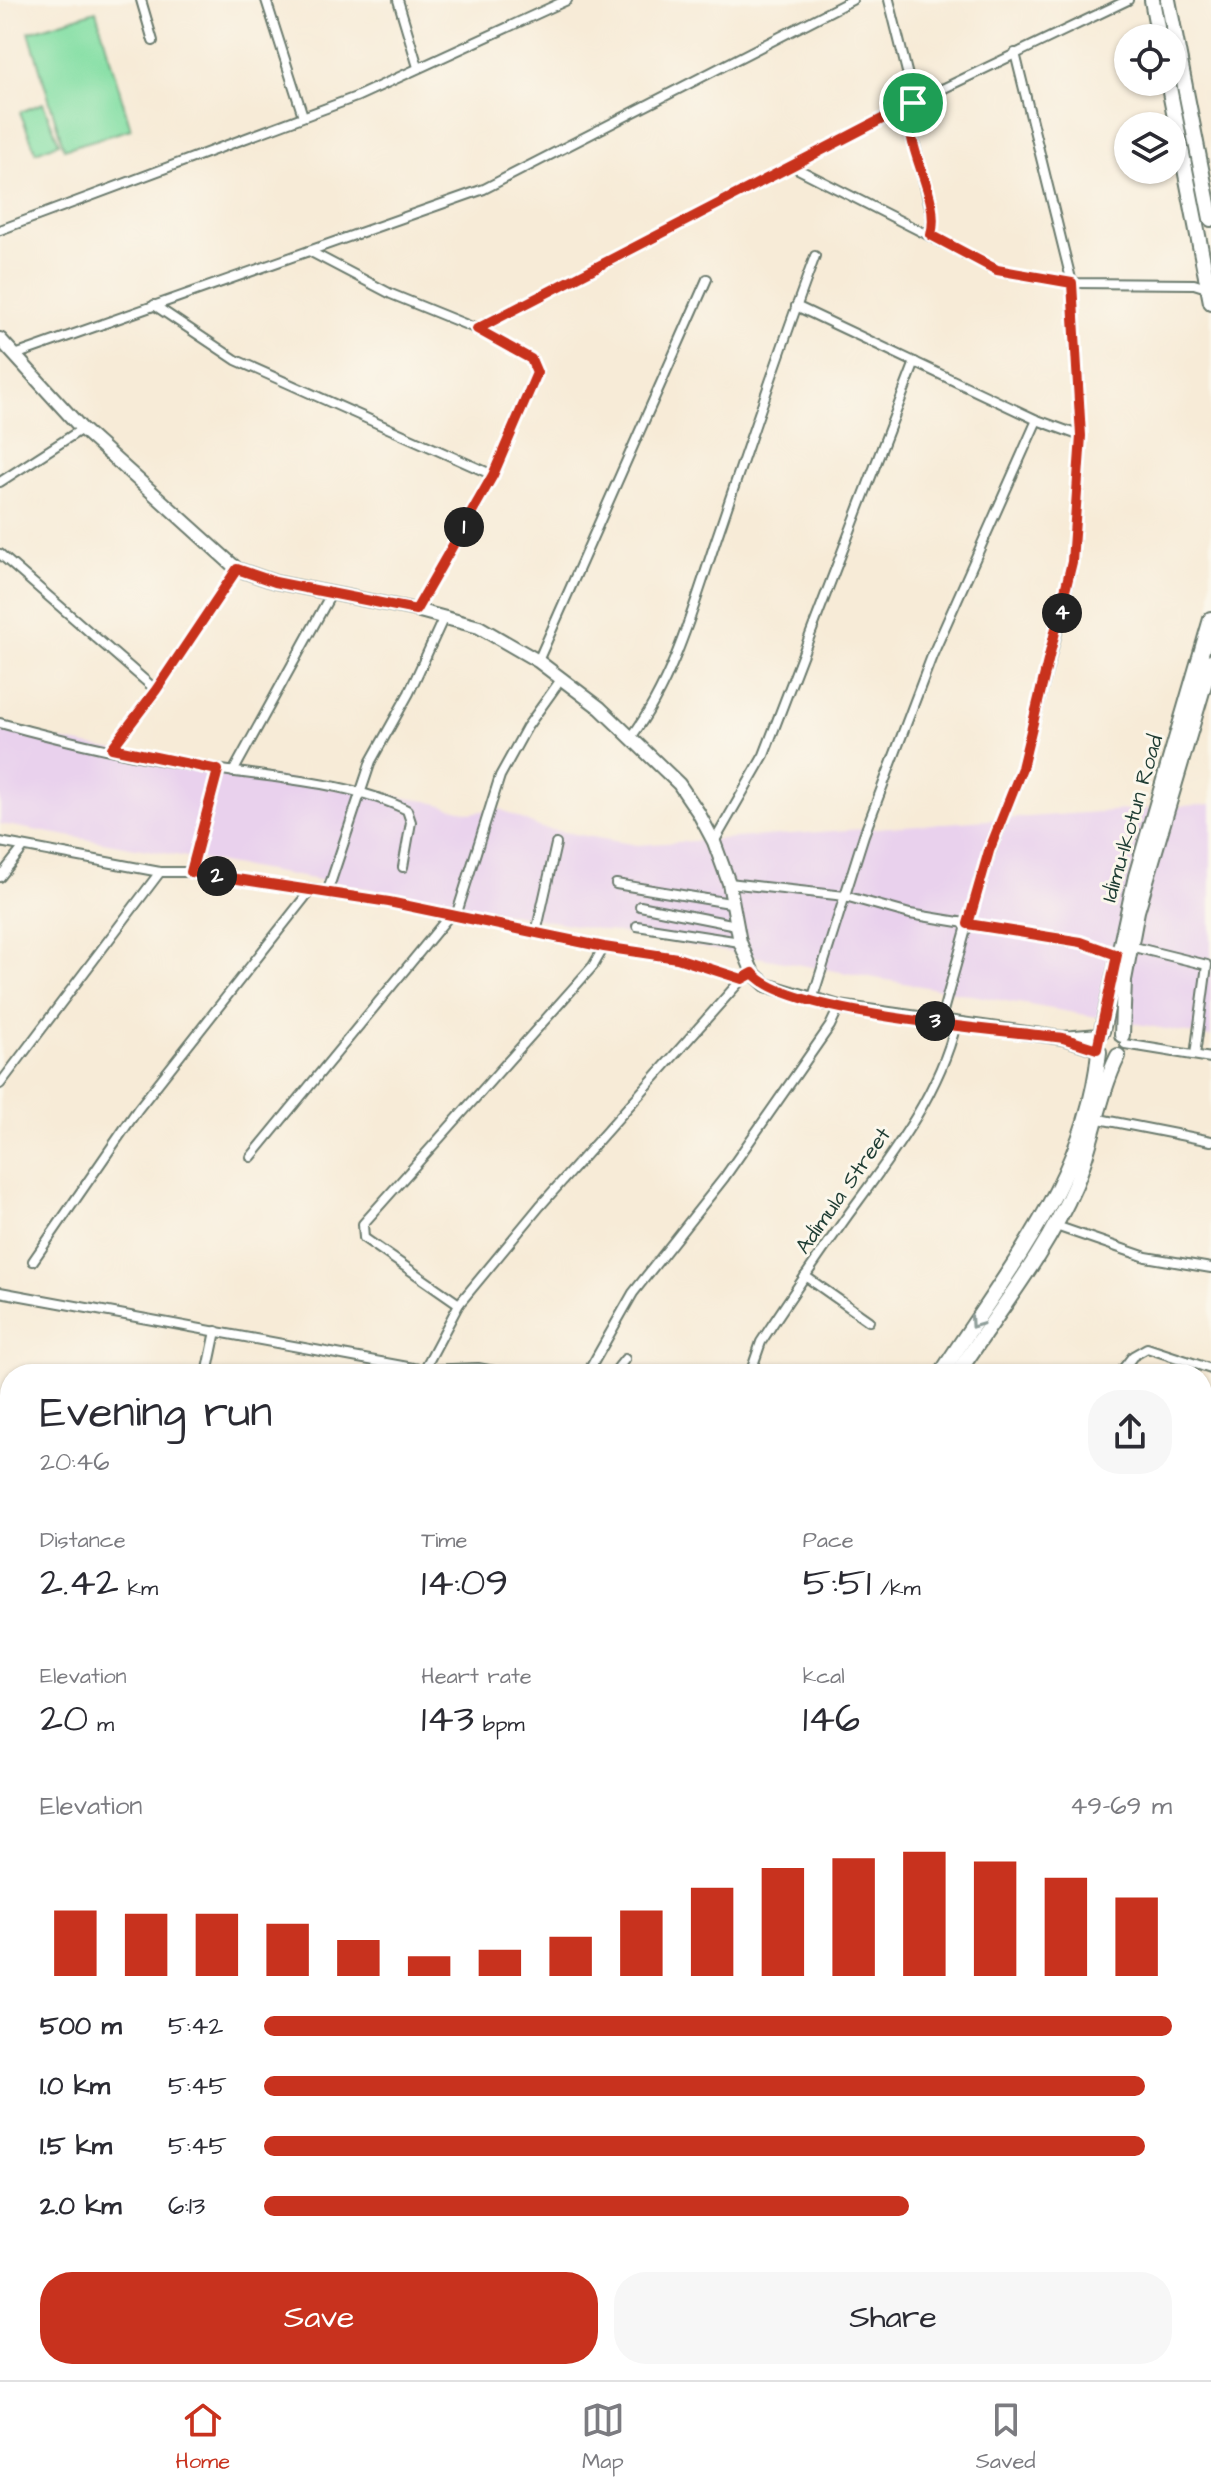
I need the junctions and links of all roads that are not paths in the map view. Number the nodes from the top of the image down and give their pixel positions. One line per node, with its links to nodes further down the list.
1 (141, 0): 11 (street)
2 (266, 0): 16 (street)
3 (398, 0): 13 (street)
4 (567, 0): 13 (street)
5 (852, 0): 21 (street)
6 (889, 0): 15 (street)
7 (1128, 0): 12 (street)
8 (1152, 0): 10 (main road)
9 (1168, 0): 18 (main road)
10 (1156, 24)
11 (153, 41)
12 (1015, 53): 15 (street); 24 (street)
13 (418, 67): 16 (street)
14 (1171, 96): 25 (main road)
15 (913, 103): 17 (street); 20 (street)
16 (303, 116): 19 (street)
17 (794, 167): 20 (street); 28 (street)
18 (1211, 219)
19 (0, 230)
20 (931, 235): 24 (street)
21 (309, 251): 26 (street); 28 (street)
22 (815, 256): 27 (street)
23 (707, 279): 43 (street)
24 (1072, 283): 25 (street); 34 (street)
25 (1210, 294)
26 (154, 305): 30 (street); 35 (street)
27 (796, 306): 31 (street); 48 (street)
28 (477, 329): 35 (street)
29 (0, 339): 30 (street)
30 (15, 355): 33 (street)
31 (915, 362): 32 (street); 54 (street)
32 (1037, 420): 34 (street); 65 (street)
33 (82, 429): 36 (street); 38 (street)
34 (1081, 436): 69 (street)
35 (493, 475): 40 (street)
36 (0, 482)
37 (0, 554): 46 (street)
38 (237, 569): 39 (street); 46 (street)
39 (331, 594): 40 (street); 51 (street)
40 (416, 610): 41 (street)
41 (443, 619): 43 (street); 52 (street)
42 (1211, 619): 76 (main road, Idimu-Ikotun Road)
43 (538, 661): 45 (street)
44 (1211, 661): 74 (main road)
45 (562, 678): 48 (street); 68 (street)
46 (156, 690): 49 (street)
47 (0, 723): 49 (street)
48 (632, 736): 54 (street)
49 (112, 748): 50 (street)
50 (218, 770): 51 (street); 59 (street)
51 (233, 772): 52 (street)
52 (360, 793): 57 (street); 64 (street)
53 (0, 842): 56 (street)
54 (714, 842): 61 (street)
55 (556, 844): 72 (street)
56 (23, 848): 58 (street); 60 (street)
57 (403, 867)
58 (160, 872): 59 (street); 86 (street)
59 (191, 872): 63 (street)
60 (0, 877)
61 (729, 883): 65 (street); 66 (street)
62 (616, 884): 66 (street)
63 (309, 892): 64 (street); 91 (street)
64 (327, 893): 68 (street)
65 (845, 896): 69 (street); 78 (street)
66 (730, 903): 70 (street)
67 (640, 906): 70 (street)
68 (453, 916): 72 (street); 89 (street)
69 (968, 924): 76 (street); 80 (street)
70 (736, 925): 73 (street)
71 (637, 926): 73 (street)
72 (536, 933): 75 (street)
73 (740, 942): 77 (street)
74 (1130, 946): 83 (main road); 84 (street)
75 (604, 947): 77 (street); 95 (street)
76 (1117, 955): 82 (main road, Idimu-Ikotun Road)
77 (748, 976): 78 (street); 95 (street)
78 (811, 1002): 79 (street)
79 (839, 1007): 80 (street); 102 (street)
80 (940, 1022): 81 (street)
81 (956, 1024): 82 (street); 93 (street, Adimula Street)
82 (1099, 1042): 83 (main road); 83 (main road); 105 (main road, Idimu-Ikotun Road, one-way to 105)
83 (1122, 1045): 84 (street); 87 (main road)
84 (1195, 1055): 85 (street)
85 (1211, 1058)
86 (0, 1084)
87 (1099, 1119): 88 (street); 90 (main road)
88 (1211, 1141)
89 (251, 1157)
90 (1056, 1226): 92 (street); 106 (main road)
91 (33, 1261)
92 (1211, 1268)
93 (805, 1276): 96 (street); 104 (street, Adimula Street)
94 (0, 1292): 97 (street)
95 (459, 1304): 101 (street)
96 (869, 1321)
97 (216, 1331): 99 (street); 100 (street)
98 (625, 1359): 103 (street)
99 (209, 1364)
100 (392, 1364)
101 (427, 1364)
102 (593, 1364)
103 (621, 1364)
104 (753, 1364)
105 (948, 1364)
106 (964, 1364)
107 (1127, 1364): 108 (street)
108 (1196, 1364)

